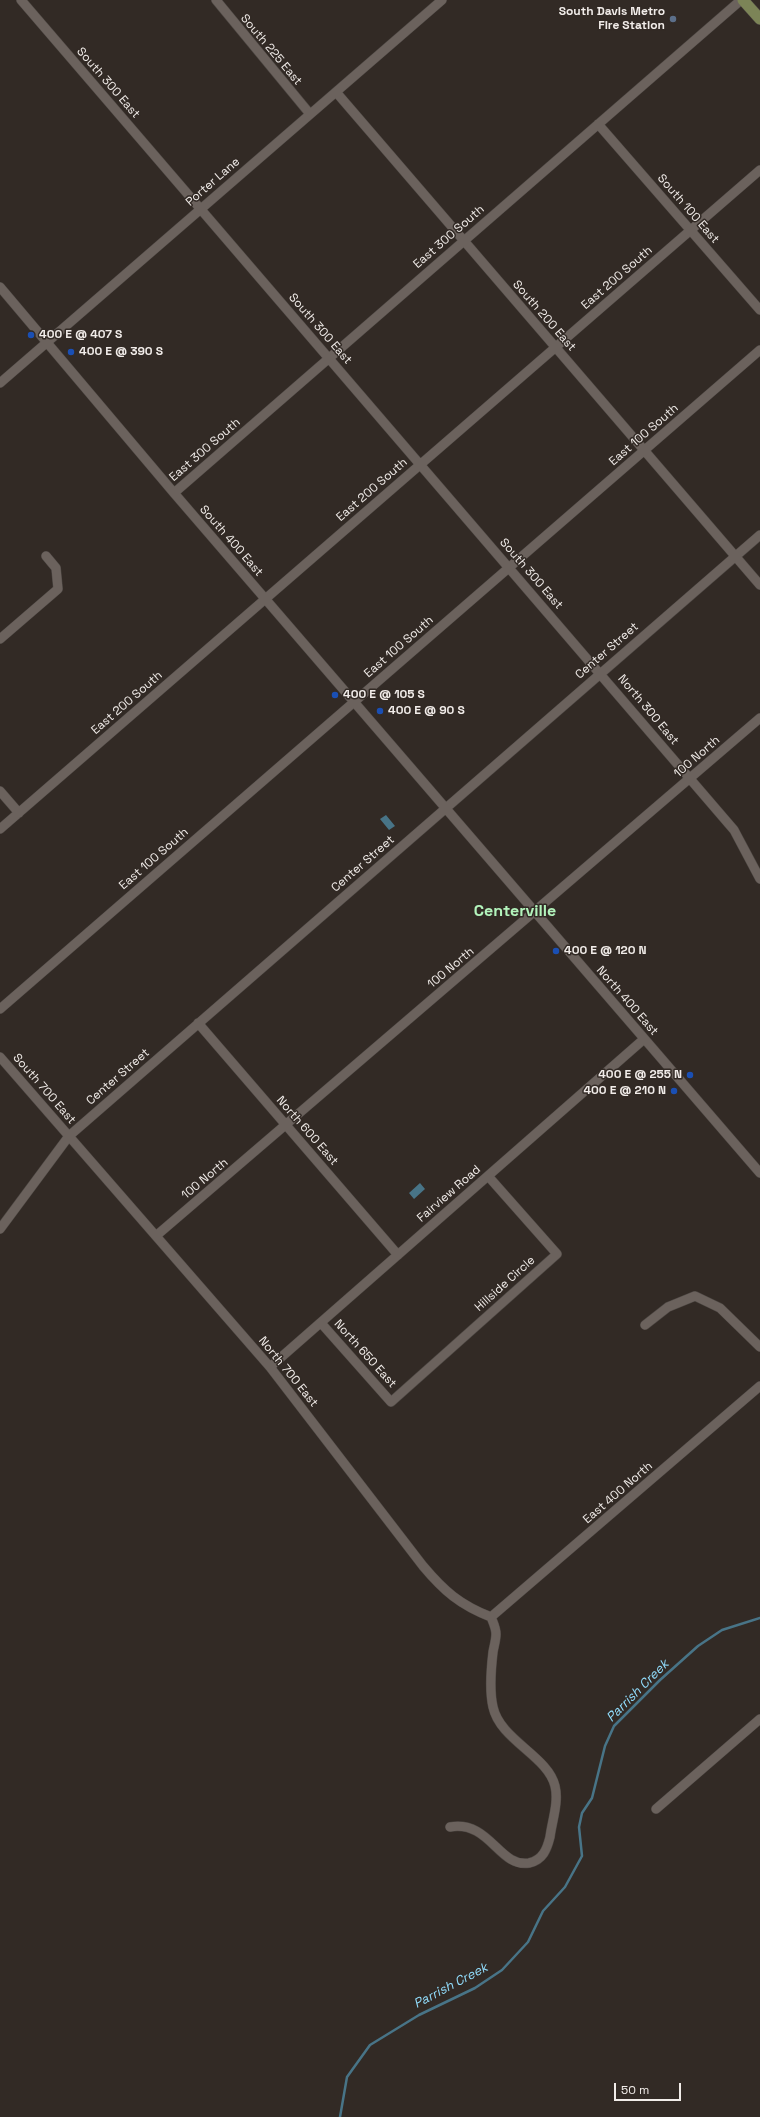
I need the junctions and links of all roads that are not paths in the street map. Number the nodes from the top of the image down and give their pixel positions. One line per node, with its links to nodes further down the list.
1 (21, 0): 10 (street, South 300 East)
2 (216, 0): 7 (street, South 225 East)
3 (442, 0): 6 (street, Porter Lane)
4 (742, 0): 5 (main road); 8 (street, East 300 South)
5 (760, 19)
6 (336, 92): 7 (street, Porter Lane); 12 (street, South 200 East)
7 (310, 114): 10 (street, Porter Lane)
8 (598, 124): 11 (street, South 100 East); 12 (street, East 300 South)
9 (760, 170): 11 (street, East 200 South)
10 (201, 209): 15 (street, Porter Lane); 18 (street, South 300 East)
11 (690, 230): 14 (street, South 100 East); 16 (street, East 200 South)
12 (463, 241): 16 (street, South 200 East); 18 (street, East 300 South)
13 (0, 288): 15 (street, South 400 East)
14 (760, 310)
15 (47, 342): 19 (street, Porter Lane); 22 (street, South 400 East)
16 (555, 348): 20 (street, South 200 East); 21 (street, East 200 South)
17 (760, 350): 20 (street, East 100 South)
18 (329, 358): 21 (street, South 300 East); 22 (street, East 300 South)
19 (0, 383)
20 (644, 451): 25 (street, South 200 East); 26 (street, East 100 South)
21 (421, 464): 26 (street, South 300 East); 28 (street, East 200 South)
22 (174, 493): 28 (street, South 400 East)
23 (760, 535): 25 (street, Center Street)
24 (46, 556): 29 (street)
25 (735, 556): 27 (street, South 200 East); 30 (street, Center Street)
26 (509, 568): 30 (street, South 300 East); 31 (street, East 100 South)
27 (760, 586)
28 (265, 599): 31 (street, South 400 East); 36 (street, East 200 South)
29 (0, 639)
30 (600, 673): 33 (street, North 300 East); 35 (street, Center Street)
31 (354, 702): 35 (street, South 400 East); 40 (street, East 100 South)
32 (760, 718): 33 (street, 100 North)
33 (690, 779): 38 (street, North 300 East); 39 (street, 100 North)
34 (0, 791): 36 (street)
35 (445, 808): 39 (street, North 400 East); 41 (street, Center Street)
36 (19, 813): 37 (street, East 200 South)
37 (0, 829)
38 (760, 879)
39 (535, 912): 42 (street, North 400 East); 44 (street, 100 North)
40 (0, 1009)
41 (198, 1024): 44 (street, North 600 East); 45 (street, Center Street)
42 (644, 1040): 46 (street, North 400 East); 47 (street, Fairview Road)
43 (0, 1057): 45 (street, South 700 East)
44 (286, 1125): 49 (street, 100 North); 50 (street, North 600 East)
45 (69, 1136): 48 (street, Center Street); 49 (street, North 700 East)
46 (758, 1168)
47 (488, 1176): 50 (street, Fairview Road); 56 (street, Hillside Circle)
48 (0, 1229)
49 (157, 1236): 54 (street, North 700 East)
50 (398, 1255): 51 (street, Fairview Road)
51 (321, 1322): 54 (street, Fairview Road); 56 (street, North 650 East)
52 (645, 1325): 53 (street)
53 (760, 1347)
54 (270, 1367): 57 (street, North 700 East)
55 (760, 1386): 57 (street, East 400 North)
56 (391, 1402)
57 (491, 1617): 60 (street)
58 (760, 1719): 59 (street)
59 (656, 1809)
60 (450, 1828)

